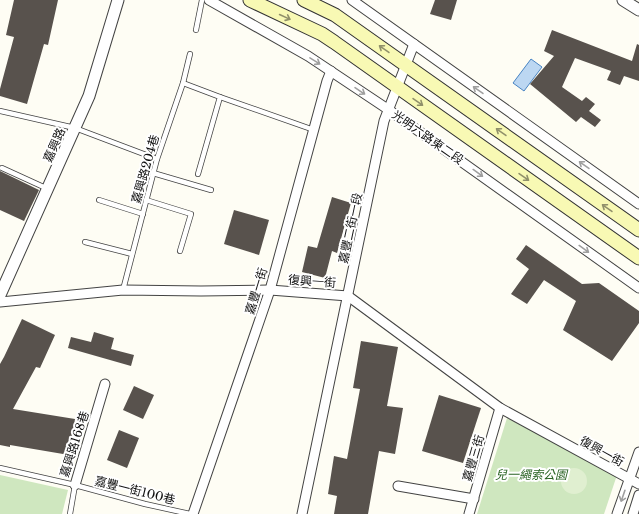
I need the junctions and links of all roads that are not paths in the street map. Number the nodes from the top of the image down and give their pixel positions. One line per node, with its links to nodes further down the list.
1 (118, 0): 19 (street, 嘉興路)
2 (202, 0): 9 (lane)
3 (209, 0): 13 (street, 光明六路東二段, one-way to 13)
4 (250, 0): 15 (main road, 光明六路東二段, one-way to 15)
5 (304, 0): 12 (main road, one-way to 5)
6 (352, 0): 10 (street)
7 (623, 0): 8 (street)
8 (639, 10)
9 (196, 30)
10 (414, 44): 12 (street, 嘉豐二街一段); 29 (street, one-way to 10)
11 (190, 54): 14 (lane, 嘉興路204巷)
12 (406, 65): 15 (street, 嘉豐二街一段); 31 (main road, one-way to 12)
13 (331, 71): 17 (street, 光明六路東二段, one-way to 17); 20 (street, 嘉豐一街)
14 (183, 83): 16 (lane); 21 (lane, 嘉興路204巷)
15 (398, 88): 17 (street, 嘉豐二街一段); 35 (main road, 光明六路東二段, one-way to 35)
16 (220, 97): 20 (lane); 24 (lane)
17 (389, 110): 36 (street, 光明六路東二段, one-way to 36); 40 (street, 嘉豐二街一段)
18 (0, 111): 19 (lane)
19 (75, 128): 21 (lane); 25 (street, 嘉興路)
20 (314, 130): 38 (street, 嘉豐一街)
21 (157, 159): 23 (lane, 嘉興路204巷)
22 (2, 168): 25 (lane)
23 (153, 173): 26 (lane); 28 (lane, 嘉興路204巷)
24 (198, 174)
25 (48, 189): 39 (street, 嘉興路)
26 (210, 190)
27 (99, 200): 30 (lane)
28 (146, 200): 30 (lane, 嘉興路204巷); 33 (lane)
29 (639, 204)
30 (143, 214): 34 (lane, 嘉興路204巷)
31 (639, 230)
32 (85, 242): 34 (lane)
33 (180, 251)
34 (132, 254): 37 (lane, 嘉興路204巷)
35 (639, 258)
36 (639, 288)
37 (123, 290): 38 (street, 復興一街); 41 (street, 復興一街)
38 (270, 290): 40 (street, 復興一街); 53 (street, 嘉豐一街)
39 (0, 295)
40 (348, 296): 43 (street, 復興一街); 54 (street, 嘉豐二街一段)
41 (0, 302)
42 (105, 384): 48 (street, 嘉興路168巷)
43 (500, 408): 46 (street, 復興一街); 51 (street, 嘉豐三街)
44 (639, 452): 46 (street)
45 (0, 468): 48 (lane, 嘉興路168巷)
46 (630, 480): 47 (street, 復興一街); 56 (street, one-way to 56)
47 (639, 484)
48 (75, 485): 52 (lane); 53 (lane, 嘉豐一街100巷)
49 (398, 486): 51 (street)
50 (639, 494): 57 (street)
51 (474, 499): 55 (street, 嘉豐三街)
52 (70, 514)
53 (191, 514)
54 (302, 514)
55 (470, 514)
56 (617, 514)
57 (633, 514)

